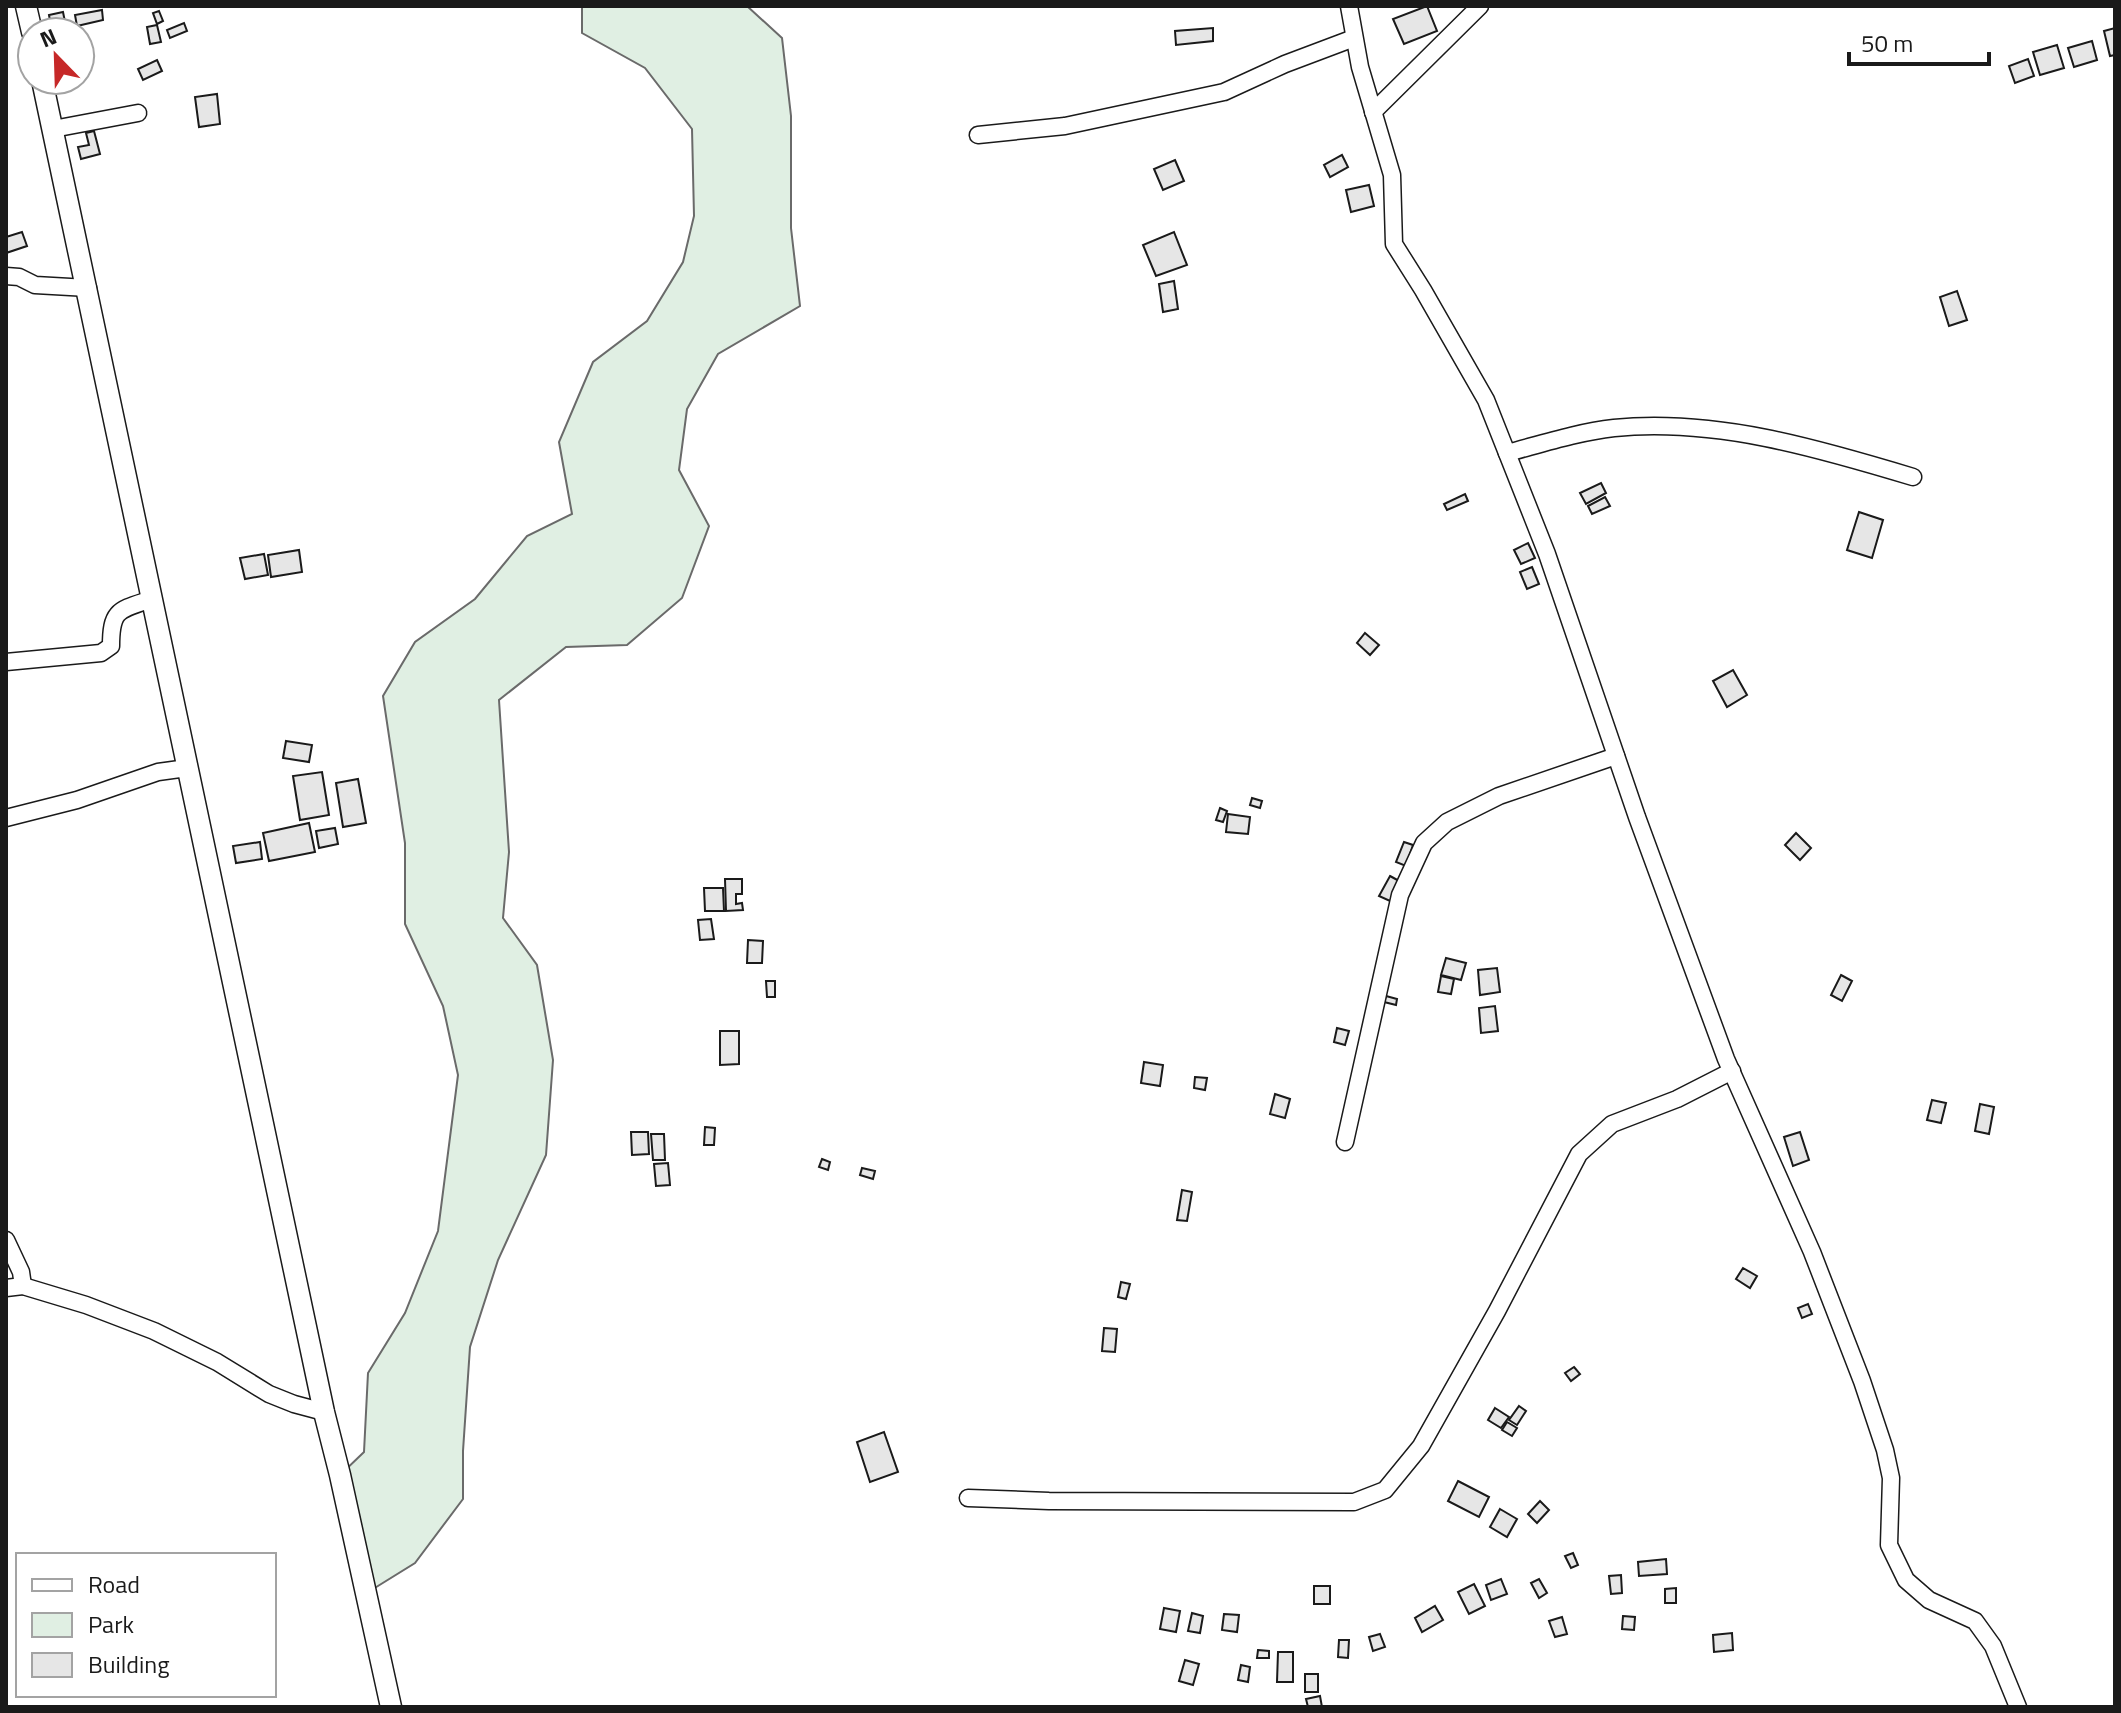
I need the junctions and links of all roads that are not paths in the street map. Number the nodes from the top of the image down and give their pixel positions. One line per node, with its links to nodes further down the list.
1 (1349, 6): 3 (street)
2 (1480, 6): 5 (street)
3 (1354, 38): 5 (street); 8 (street)
4 (46, 96): 7 (street)
5 (1373, 112): 11 (street)
6 (138, 113): 7 (street)
7 (53, 129): 10 (street)
8 (978, 135)
9 (6, 276): 10 (street)
10 (88, 288): 13 (street)
11 (1507, 453): 12 (street); 15 (street)
12 (1913, 477)
13 (152, 599): 14 (street); 16 (street)
14 (6, 662)
15 (1616, 756): 18 (street); 19 (street)
16 (187, 768): 17 (street); 22 (street)
17 (6, 818)
18 (1732, 1071): 23 (street); 25 (street)
19 (1345, 1142)
20 (6, 1240): 21 (street)
21 (15, 1287): 22 (street)
22 (324, 1412): 24 (street)
23 (968, 1498)
24 (391, 1707)
25 (2018, 1707)

